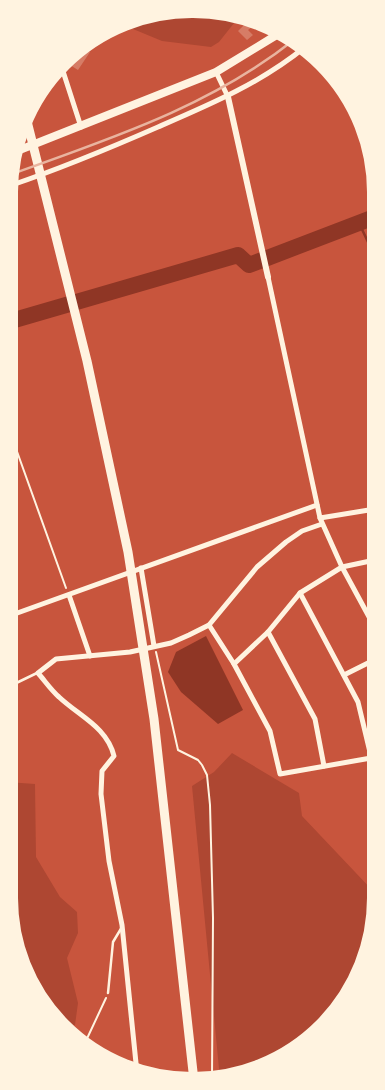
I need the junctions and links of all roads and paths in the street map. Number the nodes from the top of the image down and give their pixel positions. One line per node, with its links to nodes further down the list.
1 (275, 36): 4 (main road)
2 (300, 51): 5 (street)
3 (63, 71): 7 (street)
4 (216, 72): 5 (street); 7 (main road)
5 (228, 97): 9 (street); 10 (street)
6 (28, 126): 39 (highway)
7 (81, 127): 8 (main road)
8 (20, 150)
9 (15, 184)
10 (268, 277): 12 (street)
11 (15, 446): 19 (path)
12 (317, 505): 14 (street); 17 (street)
13 (370, 510): 14 (street)
14 (321, 521): 16 (street); 22 (street)
15 (370, 561): 16 (street)
16 (342, 567): 18 (street); 21 (street)
17 (141, 568): 19 (street); 24 (street)
18 (300, 593): 23 (street); 29 (street)
19 (69, 595): 20 (street); 25 (street)
20 (15, 614)
21 (370, 619)
22 (209, 625): 24 (street); 27 (street)
23 (268, 632): 27 (street); 33 (street)
24 (154, 646): 25 (street); 38 (path)
25 (90, 656): 28 (street)
26 (370, 662): 29 (street)
27 (234, 664): 33 (street)
28 (38, 673): 30 (lane); 34 (street)
29 (344, 676): 31 (street)
30 (15, 684)
31 (370, 754)
32 (370, 758): 33 (street)
33 (324, 766)
34 (122, 925): 35 (lane); 37 (street)
35 (108, 994): 36 (path)
36 (86, 1040)
37 (136, 1066)
38 (212, 1074)
39 (193, 1075)

